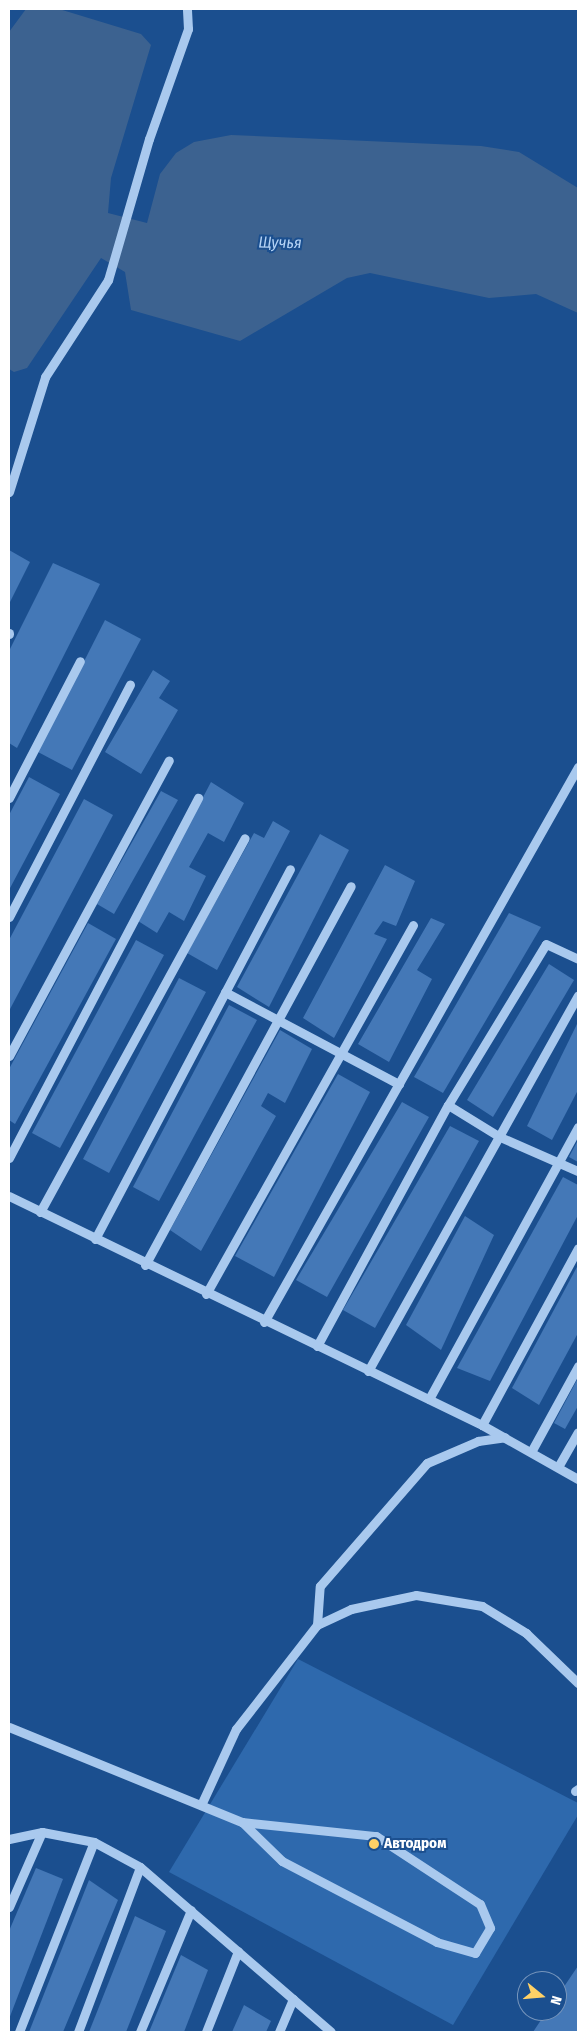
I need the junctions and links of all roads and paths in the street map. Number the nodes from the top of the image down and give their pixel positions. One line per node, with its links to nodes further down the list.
1 (187, 9): 2 (street)
2 (9, 492)
3 (80, 660): 7 (street)
4 (130, 685): 12 (street)
5 (169, 760): 19 (street)
6 (578, 767): 20 (street)
7 (9, 798)
8 (198, 798): 24 (street)
9 (245, 838): 28 (street)
10 (290, 869): 15 (street)
11 (351, 886): 17 (street)
12 (9, 918)
13 (413, 925): 18 (street)
14 (578, 959): 21 (street)
15 (225, 992): 17 (street); 29 (street)
16 (578, 996): 23 (street)
17 (279, 1019): 18 (street); 31 (street)
18 (341, 1054): 20 (street); 32 (street)
19 (9, 1056)
20 (399, 1084): 33 (street)
21 (448, 1105): 23 (street); 34 (street)
22 (578, 1127): 25 (street)
23 (500, 1137): 25 (street); 36 (street)
24 (9, 1158)
25 (559, 1162): 26 (street); 37 (street)
26 (578, 1170)
27 (9, 1196): 28 (street)
28 (40, 1212): 29 (street)
29 (95, 1239): 31 (street)
30 (578, 1248): 38 (street)
31 (145, 1265): 32 (street)
32 (206, 1294): 33 (street)
33 (264, 1322): 34 (street)
34 (316, 1346): 36 (street)
35 (578, 1366): 41 (street)
36 (368, 1371): 37 (street)
37 (429, 1400): 38 (street)
38 (482, 1424): 40 (street)
39 (578, 1432): 42 (street)
40 (505, 1437): 41 (street); 44 (street)
41 (531, 1452): 42 (street)
42 (558, 1467): 43 (street)
43 (578, 1479)
44 (317, 1625): 45 (street); 47 (street)
45 (578, 1683)
46 (9, 1728): 47 (street)
47 (201, 1805): 48 (street)
48 (242, 1822): 48 (street)
49 (42, 1832): 50 (street); 51 (street); 53 (street)
50 (9, 1838)
51 (94, 1842): 52 (street); 57 (street)
52 (140, 1867): 54 (street); 58 (street)
53 (9, 1907)
54 (191, 1910): 55 (street); 59 (street)
55 (238, 1951): 56 (street); 60 (street)
56 (293, 1999): 61 (street); 62 (street)
57 (19, 2032)
58 (78, 2032)
59 (140, 2032)
60 (206, 2032)
61 (279, 2032)
62 (331, 2032)

